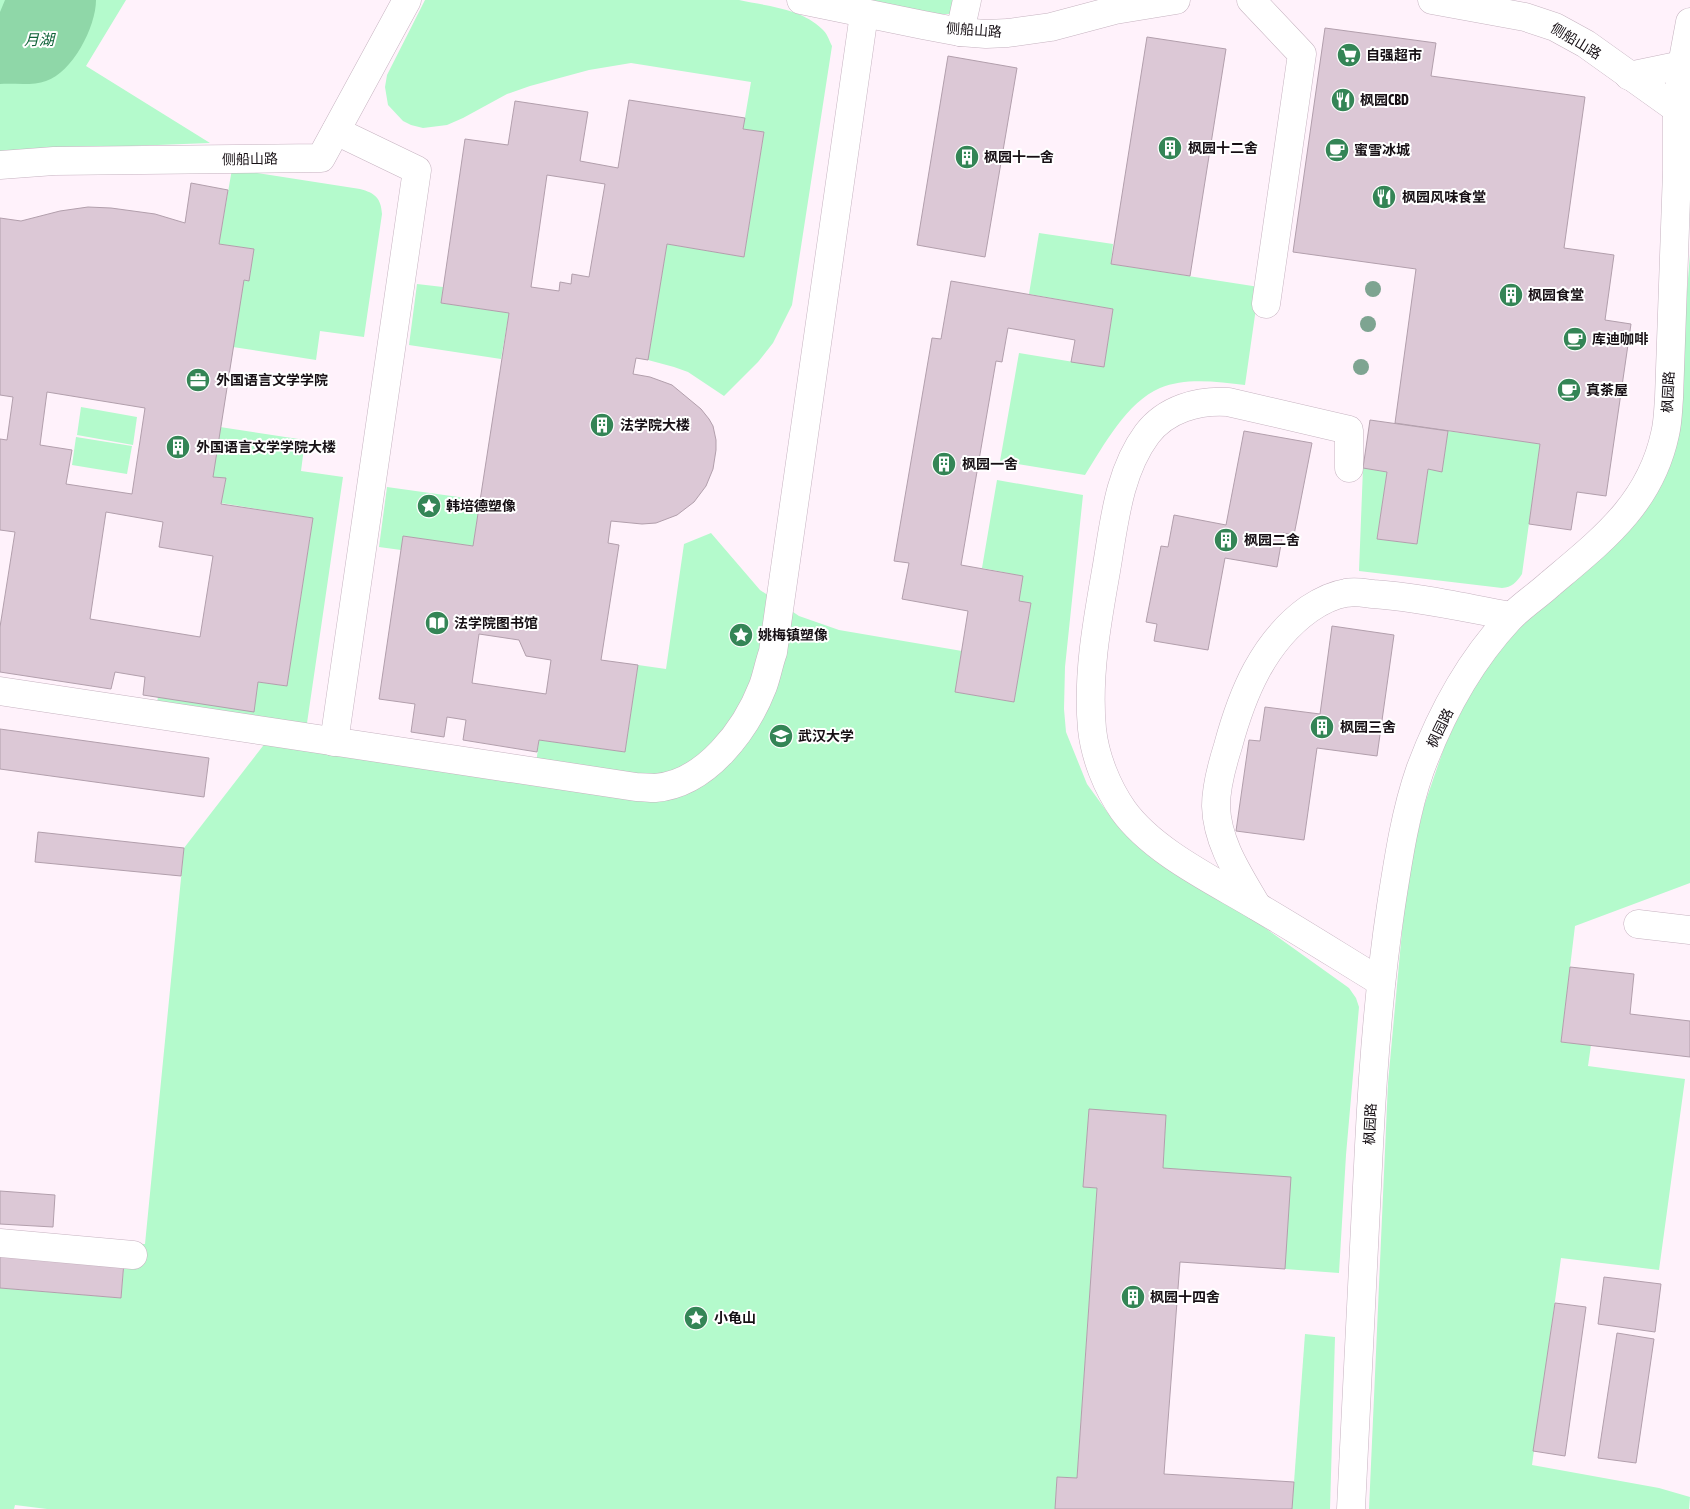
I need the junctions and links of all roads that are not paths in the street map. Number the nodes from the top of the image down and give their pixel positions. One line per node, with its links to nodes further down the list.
1 (407, 0): 14 (street, 侧船山路)
2 (802, 0): 8 (street, 侧船山路)
3 (967, 0): 10 (street)
4 (1176, 0): 10 (street, 侧船山路)
5 (1251, 0): 16 (street)
6 (1432, 0): 7 (street, 侧船山路)
7 (1540, 10): 12 (street, 侧船山路)
8 (864, 14): 10 (street, 侧船山路); 20 (street)
9 (1690, 23): 11 (street, 枫园路)
10 (960, 32)
11 (1682, 65): 12 (street); 13 (street, 枫园路)
12 (1629, 76): 13 (street, 侧船山路)
13 (1677, 109): 18 (street, 枫园路)
14 (336, 131): 15 (street, 侧船山路); 20 (street)
15 (0, 165)
16 (1266, 304)
17 (1349, 468): 21 (street)
18 (1511, 616): 21 (street); 24 (street, 枫园路)
19 (0, 691): 20 (street)
20 (334, 742)
21 (1257, 906): 24 (street)
22 (1638, 924): 23 (street)
23 (1690, 930)
24 (1381, 982): 27 (street, 枫园路)
25 (0, 1243): 26 (street)
26 (133, 1255)
27 (1351, 1509)

